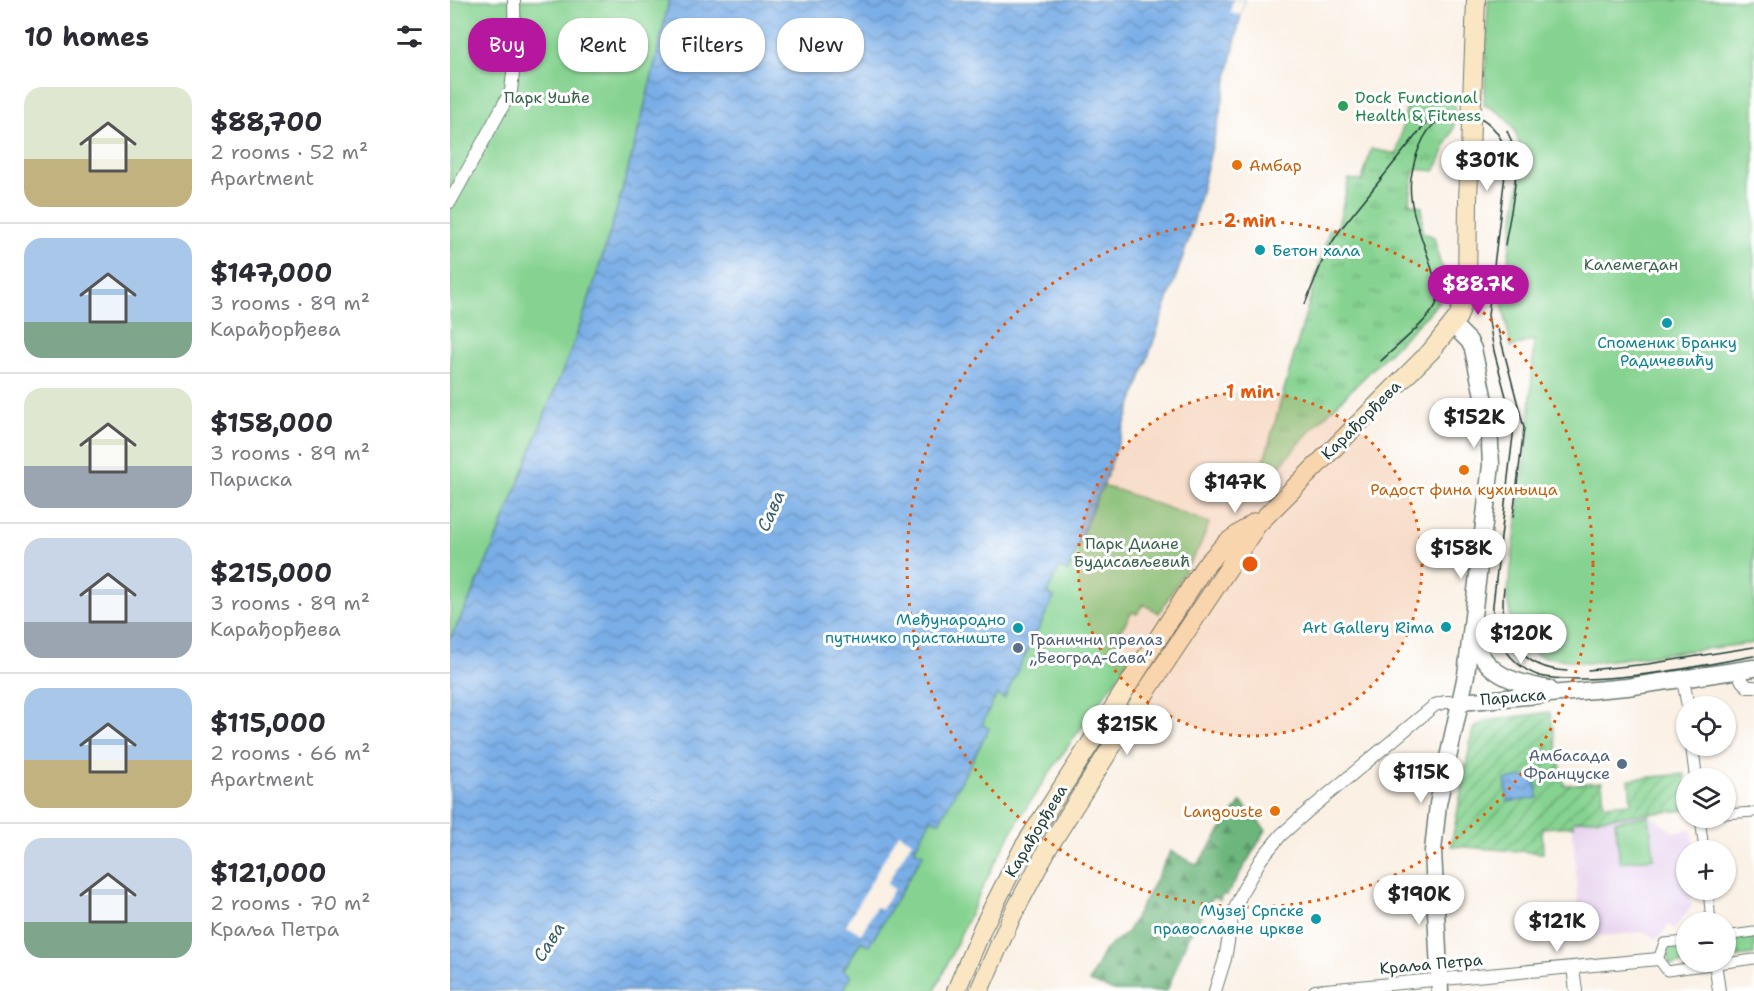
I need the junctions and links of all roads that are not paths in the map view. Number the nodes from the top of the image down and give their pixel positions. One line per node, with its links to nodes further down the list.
1 (514, 0): 3 (street)
2 (1476, 0): 4 (main road, Карађорђева)
3 (450, 202)
4 (1453, 325): 5 (main road, Карађорђева); 6 (street, Париска)
5 (1266, 514): 25 (main road, Карађорђева); 26 (main road, Карађорђева)
6 (1472, 632): 10 (street); 12 (street, Париска)
7 (1746, 669): 8 (street, Париска); 9 (street, Париска)
8 (1683, 680): 10 (street, Париска); 11 (street)
9 (1754, 687)
10 (1570, 692): 12 (street, Париска)
11 (1686, 696)
12 (1461, 702): 24 (street); 27 (street)
13 (1754, 812): 14 (street)
14 (1736, 813)
15 (1754, 932): 16 (street)
16 (1736, 934)
17 (1676, 942): 18 (street)
18 (1658, 959): 21 (street, Краља Петра); 22 (street, Краља Петра)
19 (1754, 959): 20 (street, Краља Петра)
20 (1736, 962)
21 (1573, 967): 24 (street, Краља Петра); 29 (street)
22 (1676, 969)
23 (1717, 972): 30 (street)
24 (1439, 985): 28 (street, Краља Петра)
25 (956, 991)
26 (979, 991)
27 (1215, 991)
28 (1315, 991)
29 (1576, 991)
30 (1719, 991)

